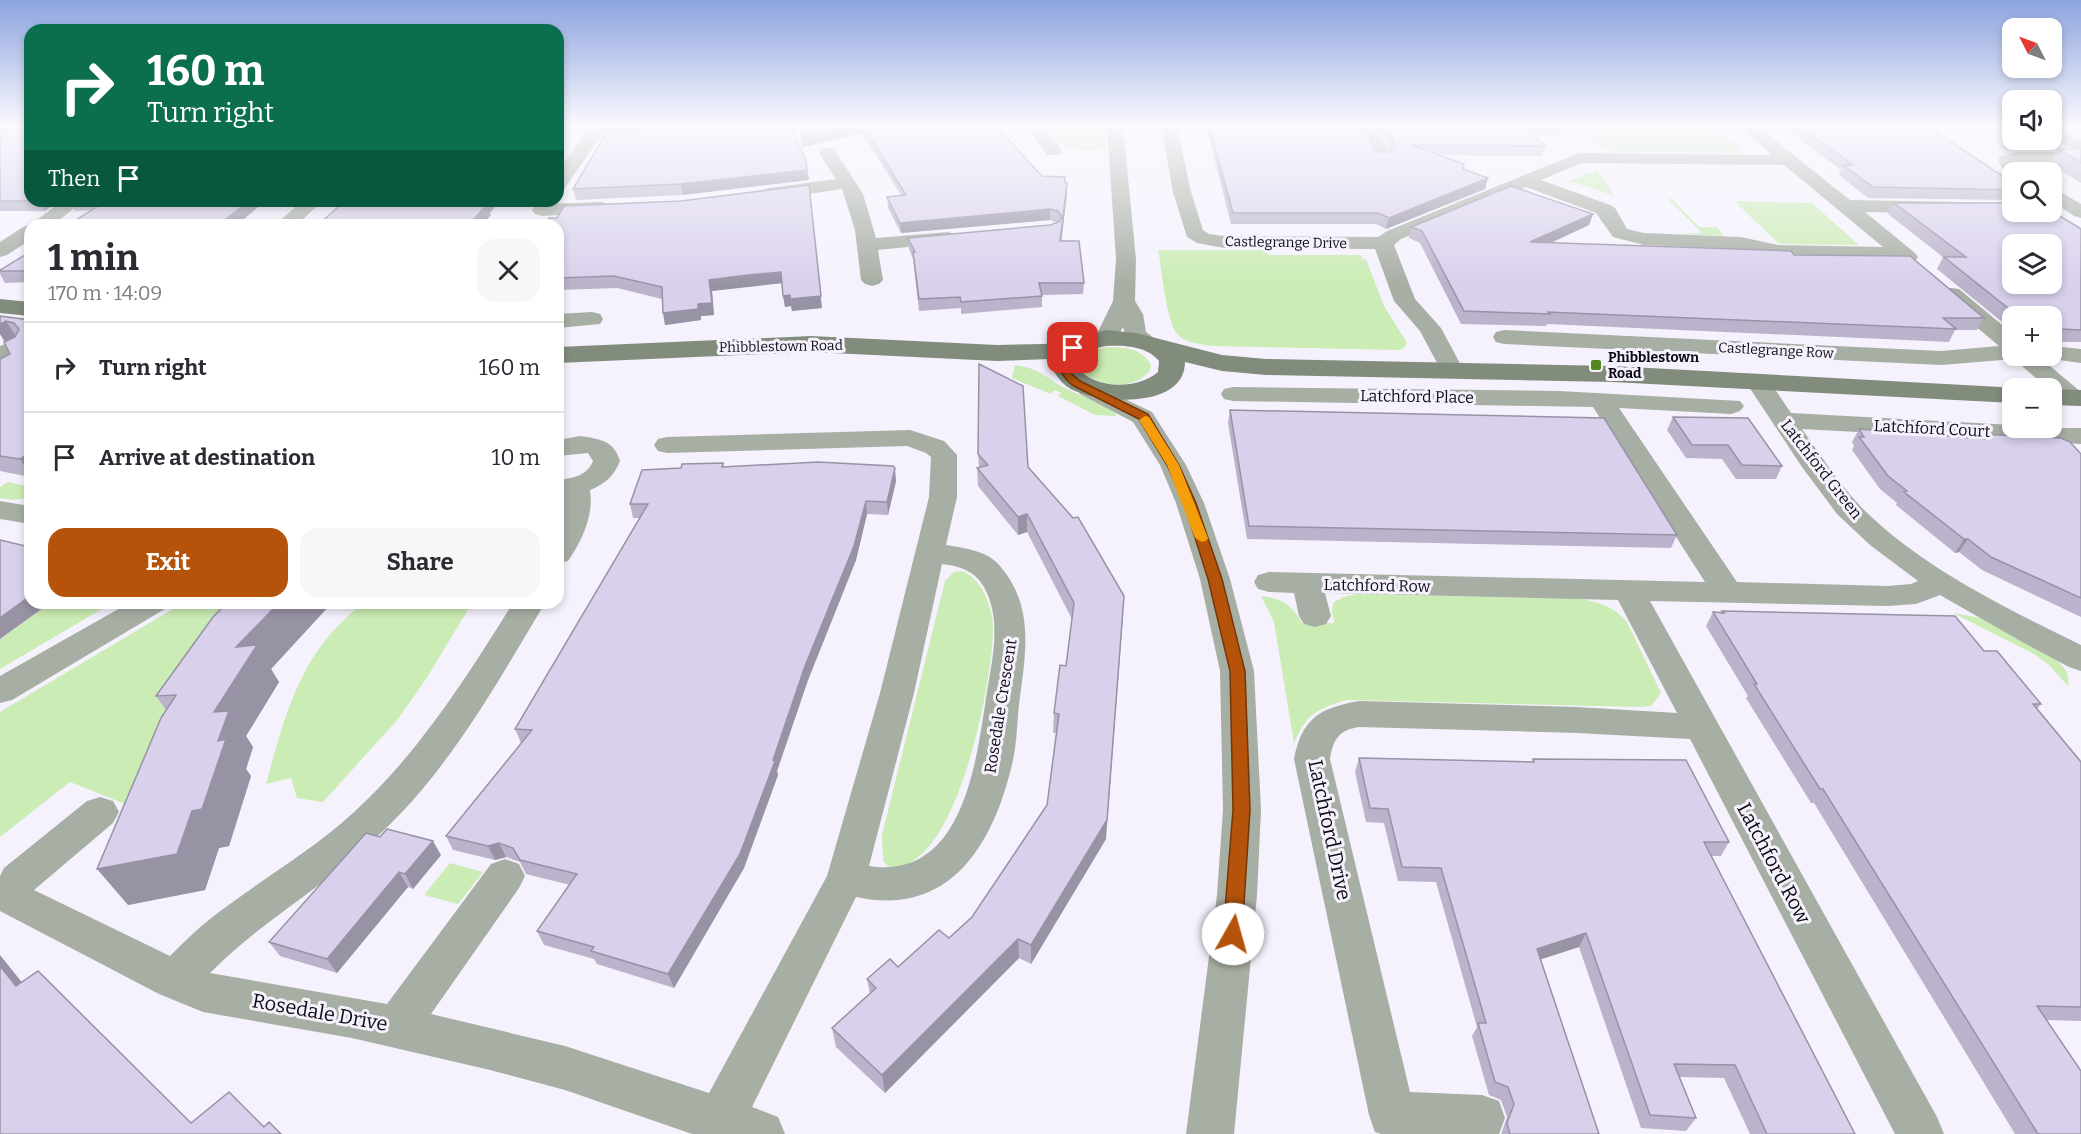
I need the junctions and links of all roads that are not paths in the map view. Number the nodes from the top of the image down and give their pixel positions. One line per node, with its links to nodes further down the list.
1 (845, 179): 6 (street)
2 (1120, 179): 28 (street)
3 (1179, 179): 23 (street, Castlegrange Drive)
4 (1812, 179): 9 (street)
5 (1524, 180): 23 (street); 26 (street)
6 (848, 183): 7 (street); 24 (street)
7 (756, 196)
8 (2062, 200): 15 (street)
9 (1846, 206): 13 (street); 26 (street)
10 (66, 207): 17 (street)
11 (306, 207): 18 (street)
12 (618, 207): 16 (street)
13 (2002, 209)
14 (2062, 210): 15 (street)
15 (2079, 211)
16 (540, 212)
17 (48, 219)
18 (292, 219)
19 (0, 231): 20 (street)
20 (24, 231)
21 (24, 235): 25 (street)
22 (968, 236): 24 (street)
23 (1383, 243): 45 (street)
24 (867, 246): 27 (street)
25 (0, 251)
26 (1903, 253): 34 (street)
27 (872, 280)
28 (1124, 301): 35 (street); 36 (street)
29 (0, 306): 30 (street)
30 (24, 308)
31 (592, 319): 32 (street)
32 (564, 321)
33 (1504, 337): 39 (street, Castlegrange Row)
34 (2002, 337)
35 (1106, 338): 36 (street); 37 (street, Phibblestown Road)
36 (1152, 345): 44 (street); 48 (street)
37 (1073, 348): 38 (street, Phibblestown Road); 47 (street)
38 (1004, 353): 41 (street, Phibblestown Road); 47 (street, Phibblestown Road)
39 (2002, 353)
40 (2062, 354): 42 (street)
41 (564, 355)
42 (2081, 356)
43 (2035, 366): 51 (street)
44 (1266, 367): 45 (street); 48 (street)
45 (1451, 369): 46 (street)
46 (1757, 381): 50 (street); 54 (street, Latchford Green)
47 (1078, 382): 48 (street, Phibblestown Road)
48 (1155, 394): 80 (street)
49 (1233, 394): 52 (street, Latchford Place)
50 (2002, 394)
51 (2069, 398)
52 (1602, 400): 53 (street); 65 (street)
53 (1731, 406)
54 (1784, 420): 55 (street, Latchford Court); 63 (street, Latchford Green)
55 (2081, 436)
56 (667, 444): 60 (street)
57 (564, 447): 58 (street)
58 (567, 487): 59 (street)
59 (564, 541)
60 (930, 553): 74 (street); 74 (street, Rosedale Crescent)
61 (1269, 582): 62 (street, Latchford Row)
62 (1307, 584): 64 (street, Latchford Row); 68 (street)
63 (1940, 584): 65 (street, Latchford Row); 69 (street, Latchford Green)
64 (1629, 591): 65 (street, Latchford Row); 71 (street, Latchford Row)
65 (1727, 591)
66 (142, 609): 70 (street)
67 (525, 609): 75 (street)
68 (1314, 616)
69 (2081, 660)
70 (0, 691)
71 (1701, 727): 77 (street, Latchford Drive); 81 (street, Latchford Row)
72 (100, 812): 75 (street, Rosedale Drive)
73 (506, 876): 76 (street)
74 (846, 878): 78 (street)
75 (174, 980): 76 (street, Rosedale Drive)
76 (397, 1026): 78 (street, Rosedale Drive)
77 (1482, 1118)
78 (720, 1121): 79 (street, Rosedale Drive)
79 (761, 1134)
80 (1210, 1134)
81 (1920, 1134)

